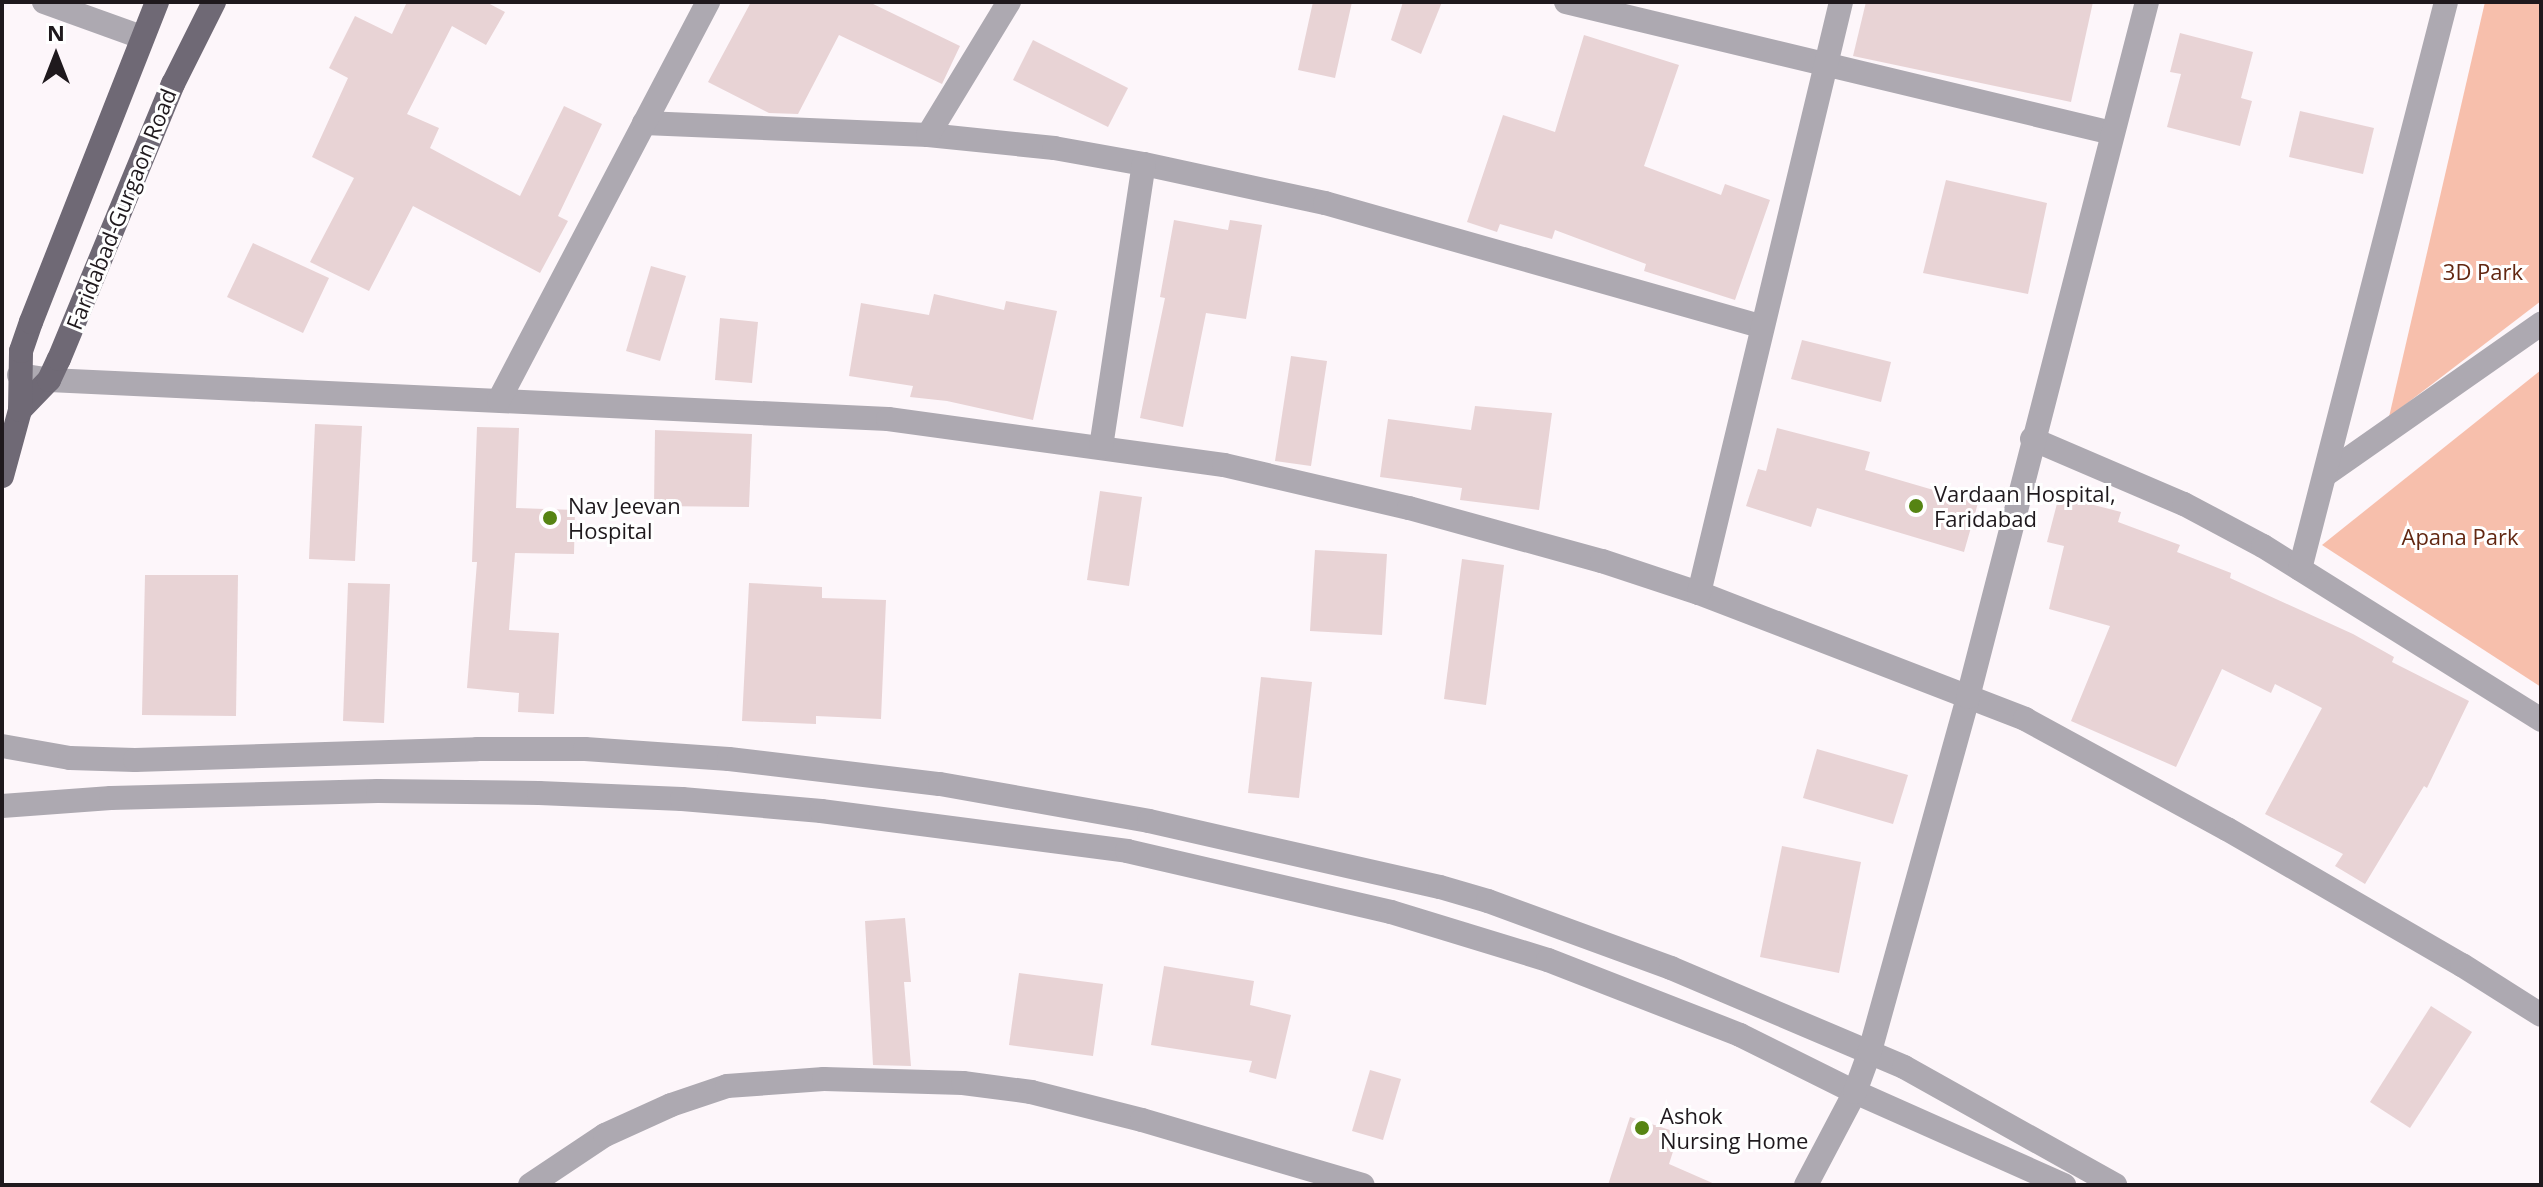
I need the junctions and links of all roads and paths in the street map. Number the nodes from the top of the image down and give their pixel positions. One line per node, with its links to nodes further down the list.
1 (44, 2): 10 (street)
2 (157, 2): 10 (main road, Faridabad-Gurgaon Road)
3 (214, 2): 19 (main road, Faridabad-Gurgaon Road)
4 (708, 2): 12 (street)
5 (1009, 2): 14 (street)
6 (1566, 2): 11 (street)
7 (1841, 2): 11 (street)
8 (2147, 2): 13 (street)
9 (2446, 2): 25 (street)
10 (141, 37): 18 (main road, Faridabad-Gurgaon Road)
11 (1825, 66): 13 (street); 17 (street)
12 (644, 123): 14 (street); 20 (street)
13 (2112, 133): 22 (street)
14 (928, 135): 15 (street)
15 (1144, 164): 17 (street); 23 (street)
16 (2541, 324): 25 (street)
17 (1760, 326): 27 (street)
18 (19, 375): 19 (street); 21 (main road, Faridabad-Gurgaon Road)
19 (49, 380): 20 (street); 21 (main road, Faridabad-Gurgaon Road)
20 (499, 400): 23 (street)
21 (20, 410): 24 (main road, Faridabad-Gurgaon Road)
22 (2032, 439): 26 (street); 28 (street)
23 (1101, 447): 27 (street)
24 (3, 465)
25 (2325, 475): 26 (street)
26 (2300, 569): 29 (street)
27 (1699, 593): 28 (street)
28 (1968, 697): 32 (street); 33 (street)
29 (2541, 720)
30 (2, 746): 33 (street)
31 (2, 806): 34 (street)
32 (2541, 1015)
33 (1870, 1051): 34 (street); 39 (street)
34 (1855, 1092): 37 (street); 38 (street)
35 (530, 1185): 36 (street)
36 (1363, 1185)
37 (1806, 1185)
38 (2064, 1185)
39 (2115, 1185)

